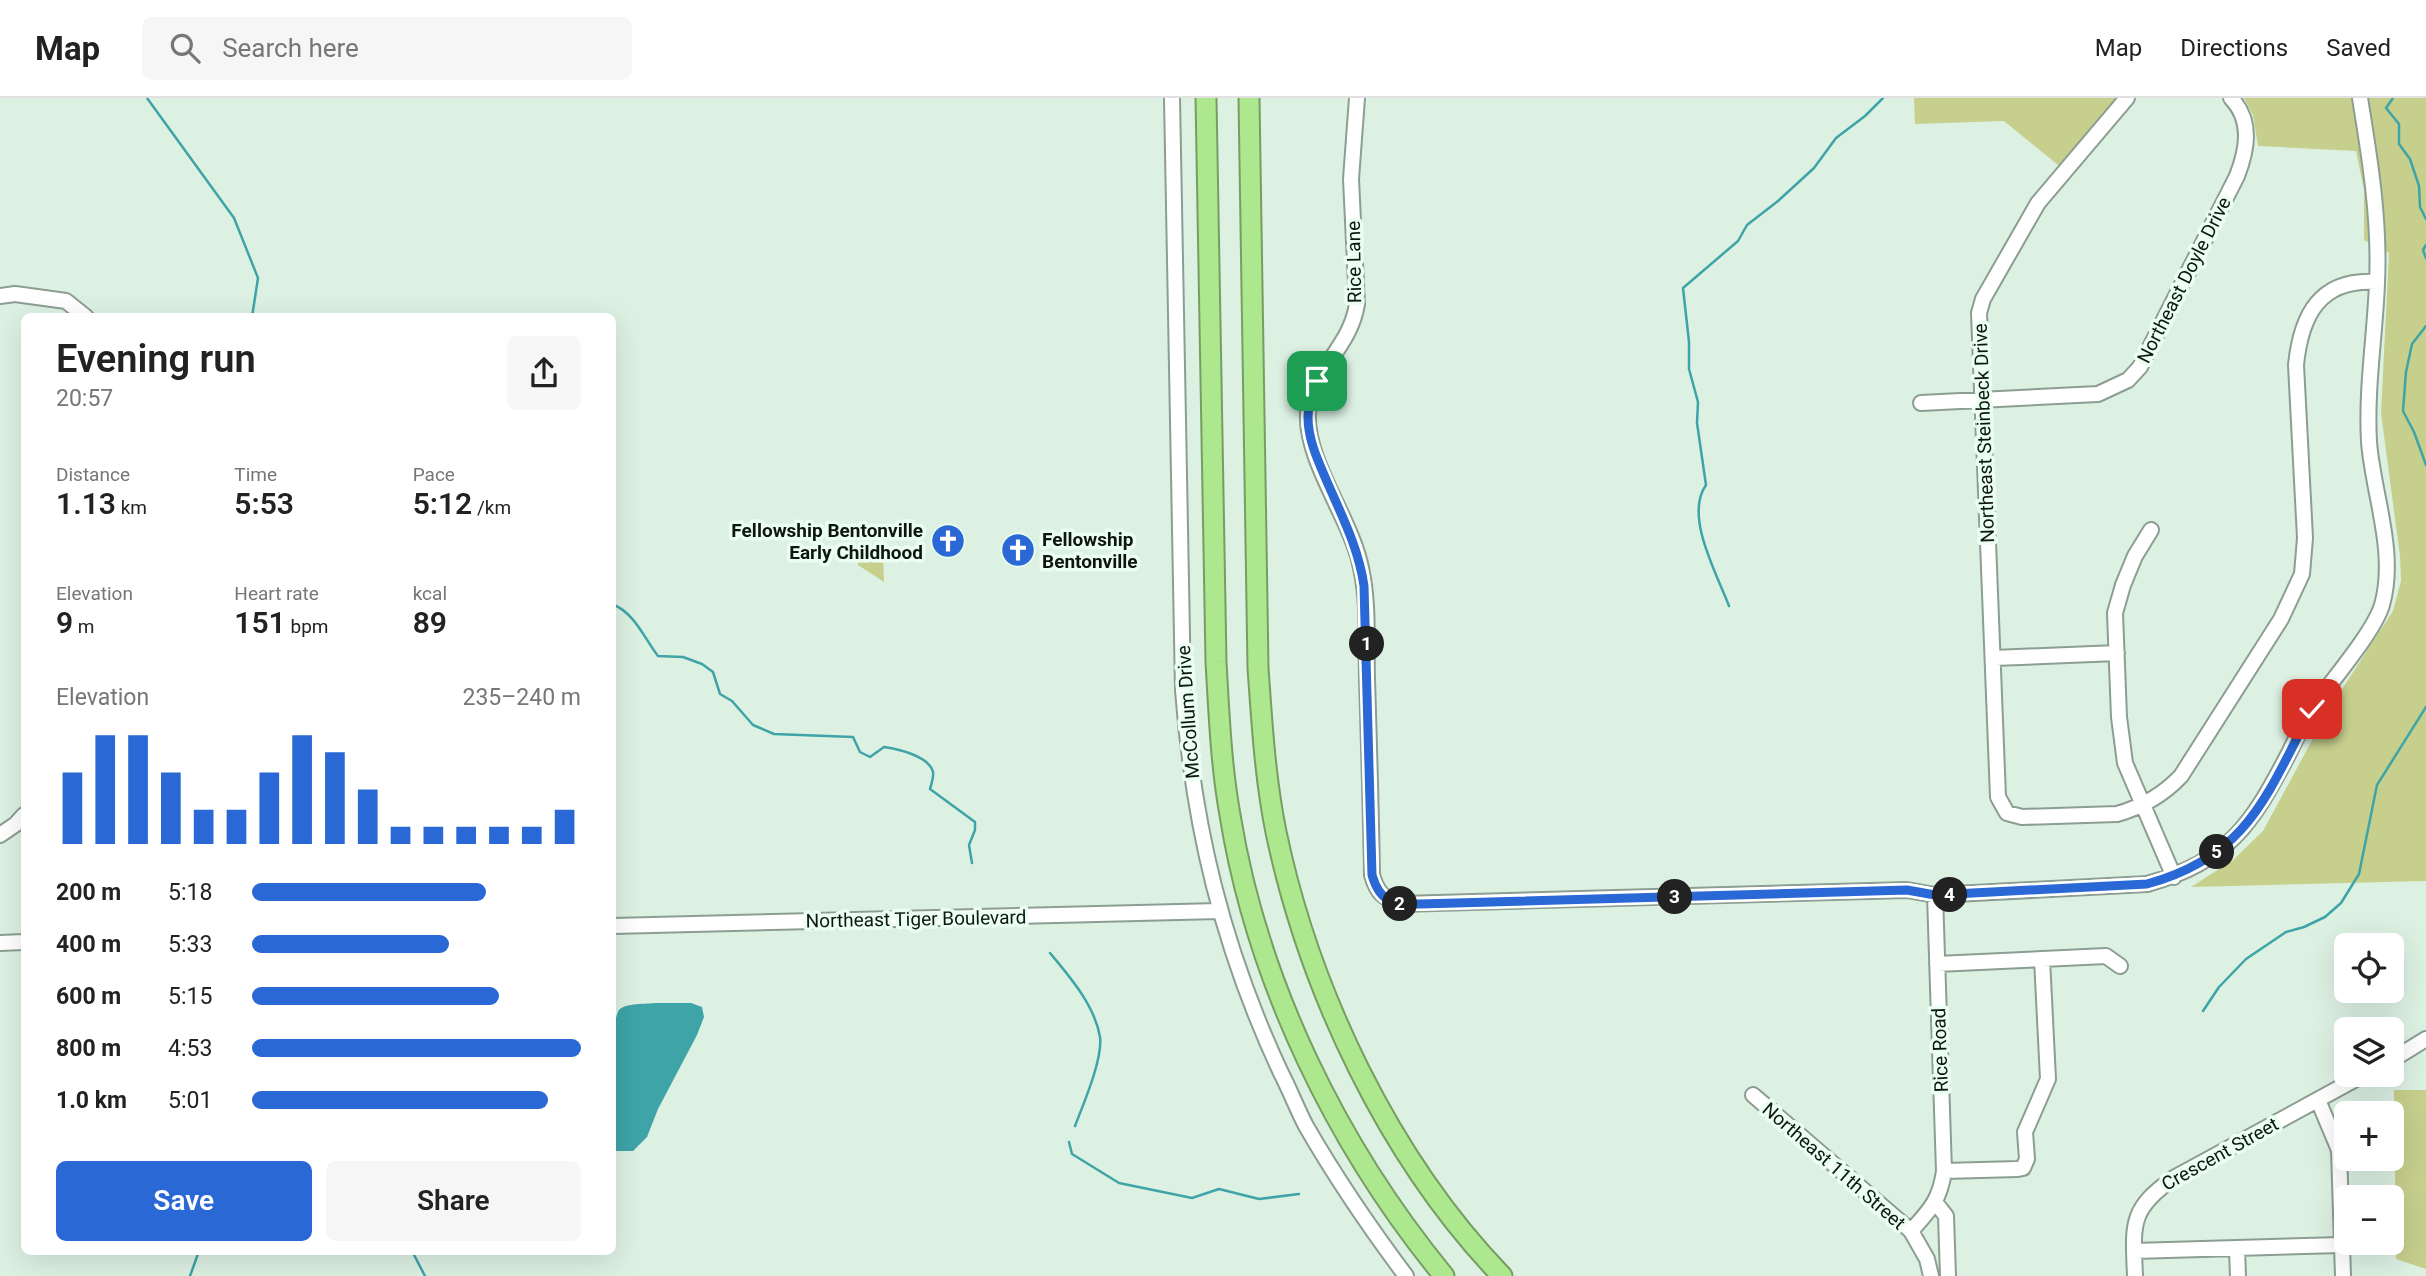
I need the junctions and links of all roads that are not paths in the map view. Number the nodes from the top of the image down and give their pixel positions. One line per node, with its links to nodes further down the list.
1 (1172, 98): 21 (street, McCollum Drive)
2 (1206, 98): 42 (highway)
3 (1249, 98): 43 (highway)
4 (1357, 98): 20 (street, Rice Lane)
5 (2127, 98): 11 (street, Northeast Steinbeck Drive)
6 (2231, 98): 11 (street, Northeast Doyle Drive)
7 (2360, 98): 8 (street)
8 (2377, 282): 16 (street); 19 (street)
9 (0, 296): 10 (street)
10 (81, 313)
11 (1982, 400): 12 (street, Northeast Doyle Drive); 15 (street, Northeast Steinbeck Drive)
12 (1921, 403)
13 (2151, 530): 14 (street)
14 (2117, 653): 15 (street); 16 (street)
15 (1994, 657): 16 (street, Northeast Steinbeck Drive)
16 (2143, 804): 19 (street)
17 (21, 818): 18 (street)
18 (0, 835)
19 (2174, 877): 20 (street)
20 (1935, 895): 26 (street, Rice Road)
21 (1219, 911): 22 (street, Northeast Tiger Boulevard); 41 (street, McCollum Drive)
22 (616, 926)
23 (21, 942): 24 (street)
24 (0, 943)
25 (2042, 959): 26 (street); 27 (street); 33 (street)
26 (1937, 964): 33 (street, Rice Road)
27 (2120, 966)
28 (2426, 1039): 29 (street)
29 (2404, 1053)
30 (2342, 1087): 32 (street, Crescent Street)
31 (1753, 1095): 36 (street, Northeast 11th Street)
32 (2318, 1100): 34 (street); 39 (street, Crescent Street)
33 (1944, 1171): 35 (street, Rice Road)
34 (2340, 1185)
35 (1936, 1202): 36 (street, Rice Road); 45 (street)
36 (1911, 1231): 44 (street, Northeast 11th Street)
37 (2334, 1245): 38 (street)
38 (2237, 1248): 39 (street); 47 (street)
39 (2134, 1251): 46 (street, Crescent Street)
40 (2342, 1255): 48 (street)
41 (1406, 1276)
42 (1444, 1276)
43 (1502, 1276)
44 (1931, 1276)
45 (1948, 1276)
46 (2135, 1276)
47 (2238, 1276)
48 (2343, 1276)

